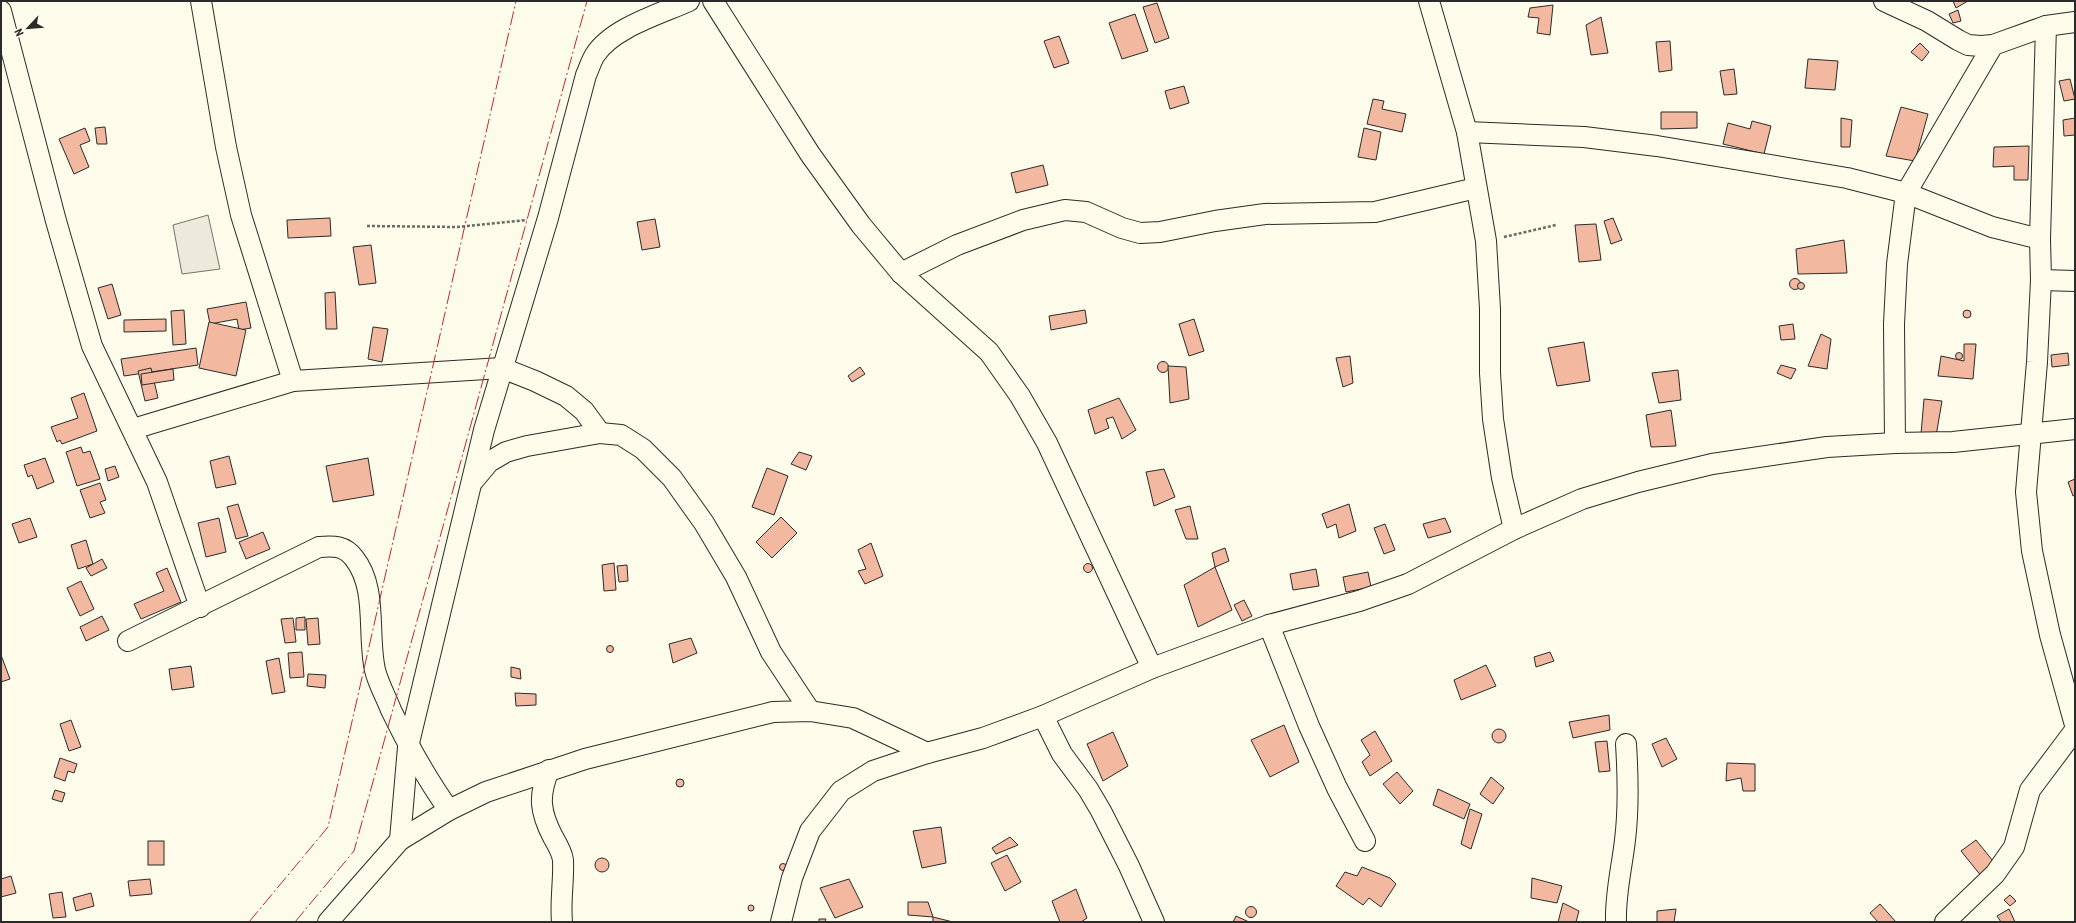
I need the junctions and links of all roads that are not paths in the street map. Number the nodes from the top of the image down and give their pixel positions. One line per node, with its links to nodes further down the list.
1 (201, 1): 18 (street)
2 (689, 1): 17 (street)
3 (713, 1): 14 (street)
4 (1429, 1): 10 (street)
5 (1884, 1): 9 (street)
6 (1, 11): 19 (street)
7 (2075, 22): 8 (street)
8 (2046, 26): 9 (street); 13 (street)
9 (1993, 45): 12 (street)
10 (1467, 132): 11 (street); 12 (street)
11 (1476, 188): 14 (street); 25 (street)
12 (1906, 193): 13 (street); 23 (street)
13 (2040, 239): 15 (street)
14 (901, 273): 29 (street)
15 (2041, 280): 16 (street); 22 (street)
16 (2075, 281)
17 (502, 368): 18 (street); 21 (street); 24 (street)
18 (293, 382): 19 (street)
19 (133, 429): 26 (street)
20 (2075, 429): 22 (street)
21 (600, 434): 24 (street); 30 (street)
22 (2031, 434): 23 (street); 32 (street)
23 (1895, 443): 25 (street)
24 (472, 481): 35 (street)
25 (1514, 529): 27 (street)
26 (200, 607): 28 (street); 35 (street)
27 (1269, 625): 29 (street); 40 (street)
28 (128, 642)
29 (1152, 668): 31 (street)
30 (810, 711): 36 (street); 37 (street)
31 (1043, 716): 36 (street); 44 (street)
32 (2075, 725)
33 (2075, 730): 46 (street)
34 (1626, 744): 45 (street)
35 (408, 747): 38 (street); 39 (street)
36 (928, 753): 43 (street)
37 (549, 770): 38 (street); 42 (street)
38 (449, 810): 39 (street)
39 (400, 840): 41 (street)
40 (1365, 841)
41 (328, 922)
42 (562, 922)
43 (781, 922)
44 (1154, 922)
45 (1616, 922)
46 (1945, 922)

